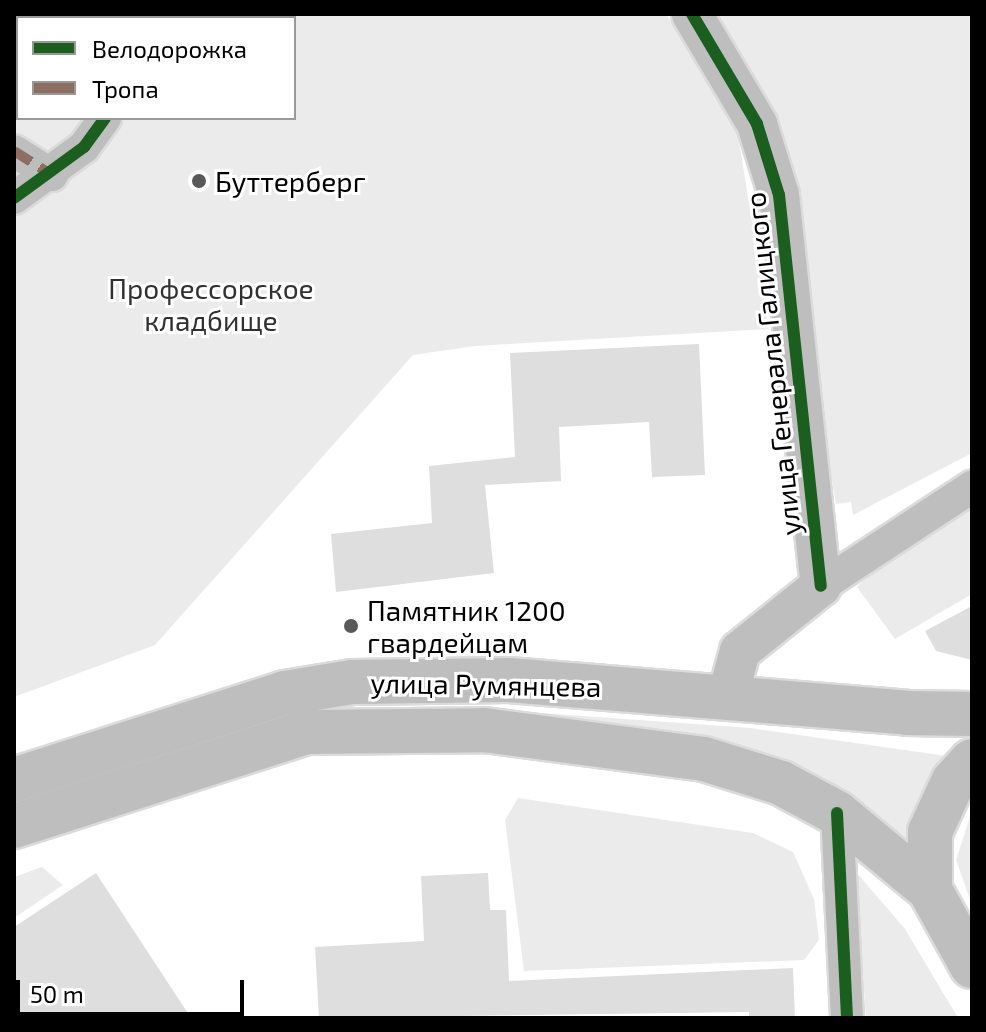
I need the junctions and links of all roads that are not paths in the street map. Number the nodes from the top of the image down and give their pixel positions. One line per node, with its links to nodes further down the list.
1 (692, 14): 7 (street, улица Генерала Галицкого)
2 (104, 120): 4 (street)
3 (14, 151): 4 (street)
4 (52, 175): 5 (street)
5 (14, 198)
6 (972, 487): 7 (street)
7 (821, 586): 8 (street)
8 (728, 695): 9 (main road, улица Румянцева); 11 (main road, улица Румянцева)
9 (972, 714)
10 (972, 761): 14 (main road)
11 (14, 780)
12 (837, 813): 13 (main road, улица Румянцева); 14 (main road, улица Румянцева); 16 (street)
13 (14, 826)
14 (930, 890): 15 (main road)
15 (971, 967)
16 (847, 1018)

